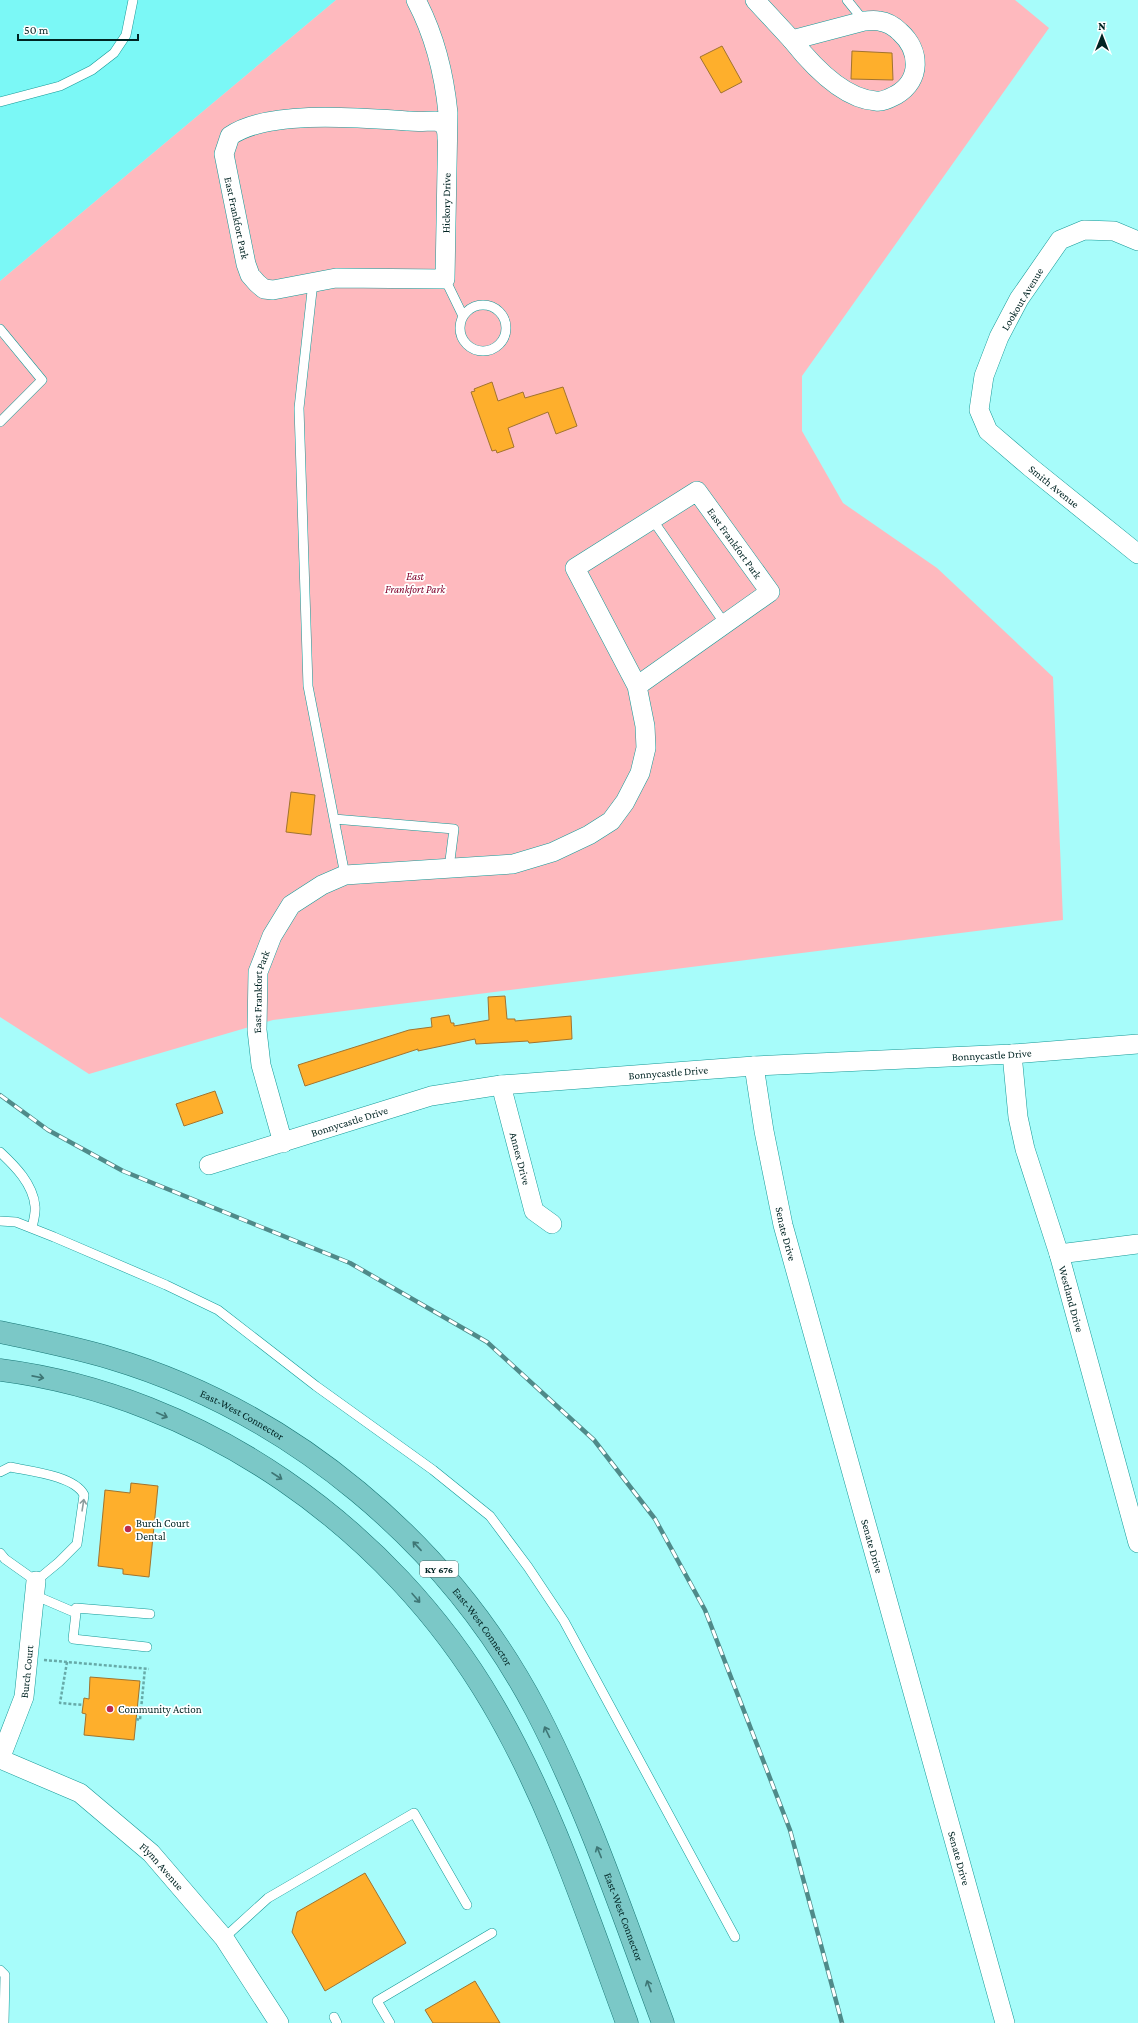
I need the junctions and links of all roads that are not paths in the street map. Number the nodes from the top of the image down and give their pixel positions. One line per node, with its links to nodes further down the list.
1 (133, 0): 7 (lane)
2 (416, 0): 8 (street, Hickory Drive)
3 (755, 0): 6 (street)
4 (847, 0): 5 (lane)
5 (864, 21): 6 (street); 6 (street)
6 (792, 40)
7 (0, 102)
8 (447, 138): 10 (street, Hickory Drive); 11 (street, East Frankfort Park)
9 (1138, 241): 14 (street, Lookout Avenue)
10 (445, 279): 11 (street); 12 (lane)
11 (313, 282): 20 (lane)
12 (463, 316): 12 (lane)
13 (0, 329): 15 (lane)
14 (979, 410): 17 (street, Smith Avenue)
15 (0, 422)
16 (652, 519): 18 (lane); 18 (street, East Frankfort Park); 19 (street, East Frankfort Park)
17 (1138, 554)
18 (725, 624): 19 (street, East Frankfort Park)
19 (637, 686): 21 (street, East Frankfort Park)
20 (334, 819): 21 (lane); 22 (lane)
21 (449, 868): 22 (street, East Frankfort Park)
22 (345, 875): 27 (street, East Frankfort Park)
23 (1138, 1044): 24 (street, Bonnycastle Drive)
24 (1012, 1054): 25 (street, Bonnycastle Drive); 34 (street, Westland Drive)
25 (754, 1066): 26 (street, Bonnycastle Drive); 55 (street, Senate Drive)
26 (501, 1085): 27 (street, Bonnycastle Drive); 31 (street, Annex Drive)
27 (283, 1143): 29 (street, Bonnycastle Drive)
28 (1, 1154): 32 (lane)
29 (209, 1165)
30 (0, 1221): 32 (lane)
31 (552, 1224)
32 (32, 1228): 47 (lane)
33 (1138, 1244): 34 (street)
34 (1059, 1254): 38 (street, Westland Drive)
35 (0, 1332): 54 (main road, East-West Connector / KY 676, one-way to 35)
36 (0, 1370): 53 (main road, one-way to 53)
37 (0, 1472): 40 (lane, one-way to 37)
38 (1138, 1544)
39 (0, 1553): 40 (lane)
40 (35, 1588): 41 (lane); 44 (street, Burch Court)
41 (76, 1613): 42 (lane); 43 (lane)
42 (150, 1614)
43 (147, 1647)
44 (0, 1759): 48 (street, Flynn Avenue)
45 (467, 1905): 48 (lane)
46 (492, 1933): 52 (lane)
47 (735, 1937)
48 (224, 1938): 51 (street, Flynn Avenue)
49 (0, 1970): 50 (lane)
50 (4, 2023)
51 (280, 2023)
52 (390, 2023)
53 (627, 2023)
54 (663, 2023)
55 (1005, 2023)

